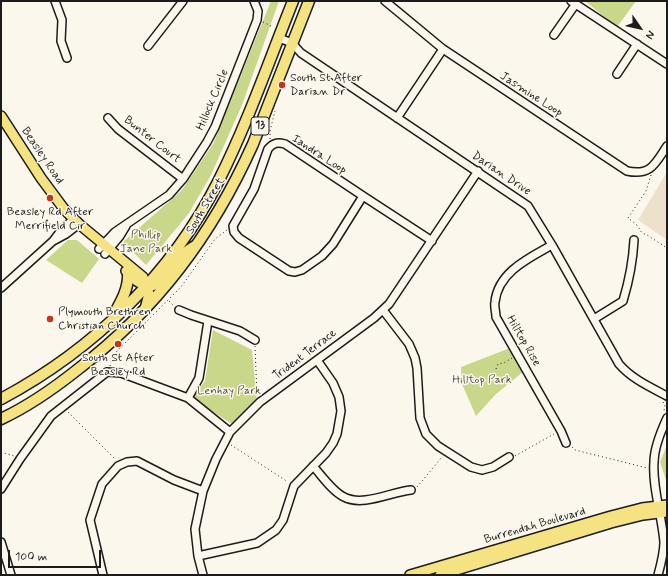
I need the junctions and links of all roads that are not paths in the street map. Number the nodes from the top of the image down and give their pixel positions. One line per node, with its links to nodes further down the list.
1 (55, 1): 14 (street)
2 (183, 1): 11 (street)
3 (254, 1): 22 (street, Hillock Circle)
4 (293, 1): 9 (highway, South Street / 13)
5 (309, 1): 12 (highway, South Street / 13)
6 (384, 1): 13 (street, Jasmine Loop)
7 (573, 3): 8 (street); 10 (street)
8 (554, 35)
9 (278, 42): 12 (street, Darian Drive); 31 (highway, South Street / 13)
10 (637, 44): 15 (street); 16 (street)
11 (148, 46)
12 (290, 47): 19 (street, Darian Drive); 27 (highway, South Street / 13)
13 (442, 49): 19 (street); 20 (street, Jasmine Loop)
14 (67, 58)
15 (667, 64)
16 (617, 74)
17 (1, 116): 24 (main road, Beasley Road)
18 (108, 118): 22 (street, Bunter Court)
19 (397, 118): 21 (street, Darian Drive)
20 (667, 146)
21 (478, 171): 26 (street, Trident Terrace); 28 (street, Darian Drive)
22 (183, 179): 29 (street, Hillock Circle)
23 (363, 196): 23 (street, Iandra Loop); 26 (street, Iandra Loop)
24 (75, 223): 29 (main road, Beasley Road); 32 (street)
25 (634, 240): 36 (street)
26 (432, 242): 35 (street, Trident Terrace)
27 (198, 244): 31 (main road); 33 (highway, South Street / 13)
28 (552, 245): 36 (street, Darian Drive); 47 (street, Hilltop Rise)
29 (104, 249): 30 (main road, Beasley Road); 31 (main road, Beasley Road)
30 (128, 273): 31 (main road, Beasley Road); 38 (highway)
31 (147, 286): 33 (main road); 38 (highway, South Street / 13)
32 (1, 288)
33 (145, 310): 45 (highway, South Street / 13)
34 (179, 310): 37 (street)
35 (383, 310): 40 (street, Trident Terrace); 48 (street)
36 (594, 319): 42 (street, Darian Drive)
37 (208, 321): 39 (street); 41 (street)
38 (108, 325): 43 (highway, South Street / 13)
39 (255, 340)
40 (317, 360): 46 (street, Trident Terrace); 49 (street)
41 (188, 398): 46 (street); 50 (street)
42 (665, 398)
43 (1, 399)
44 (666, 414): 53 (street)
45 (1, 419)
46 (230, 432): 52 (street, Trident Terrace)
47 (566, 443)
48 (509, 457)
49 (313, 466): 51 (street); 55 (street)
50 (1, 489)
51 (411, 490)
52 (203, 491): 55 (street, Trident Terrace); 57 (street)
53 (663, 509): 59 (main road, Burrendah Boulevard); 60 (main road, Burrendah Boulevard); 61 (street)
54 (1, 542): 56 (street)
55 (198, 556): 58 (street, Trident Terrace)
56 (11, 575)
57 (102, 575)
58 (203, 575)
59 (410, 575)
60 (440, 575)
61 (658, 575)

